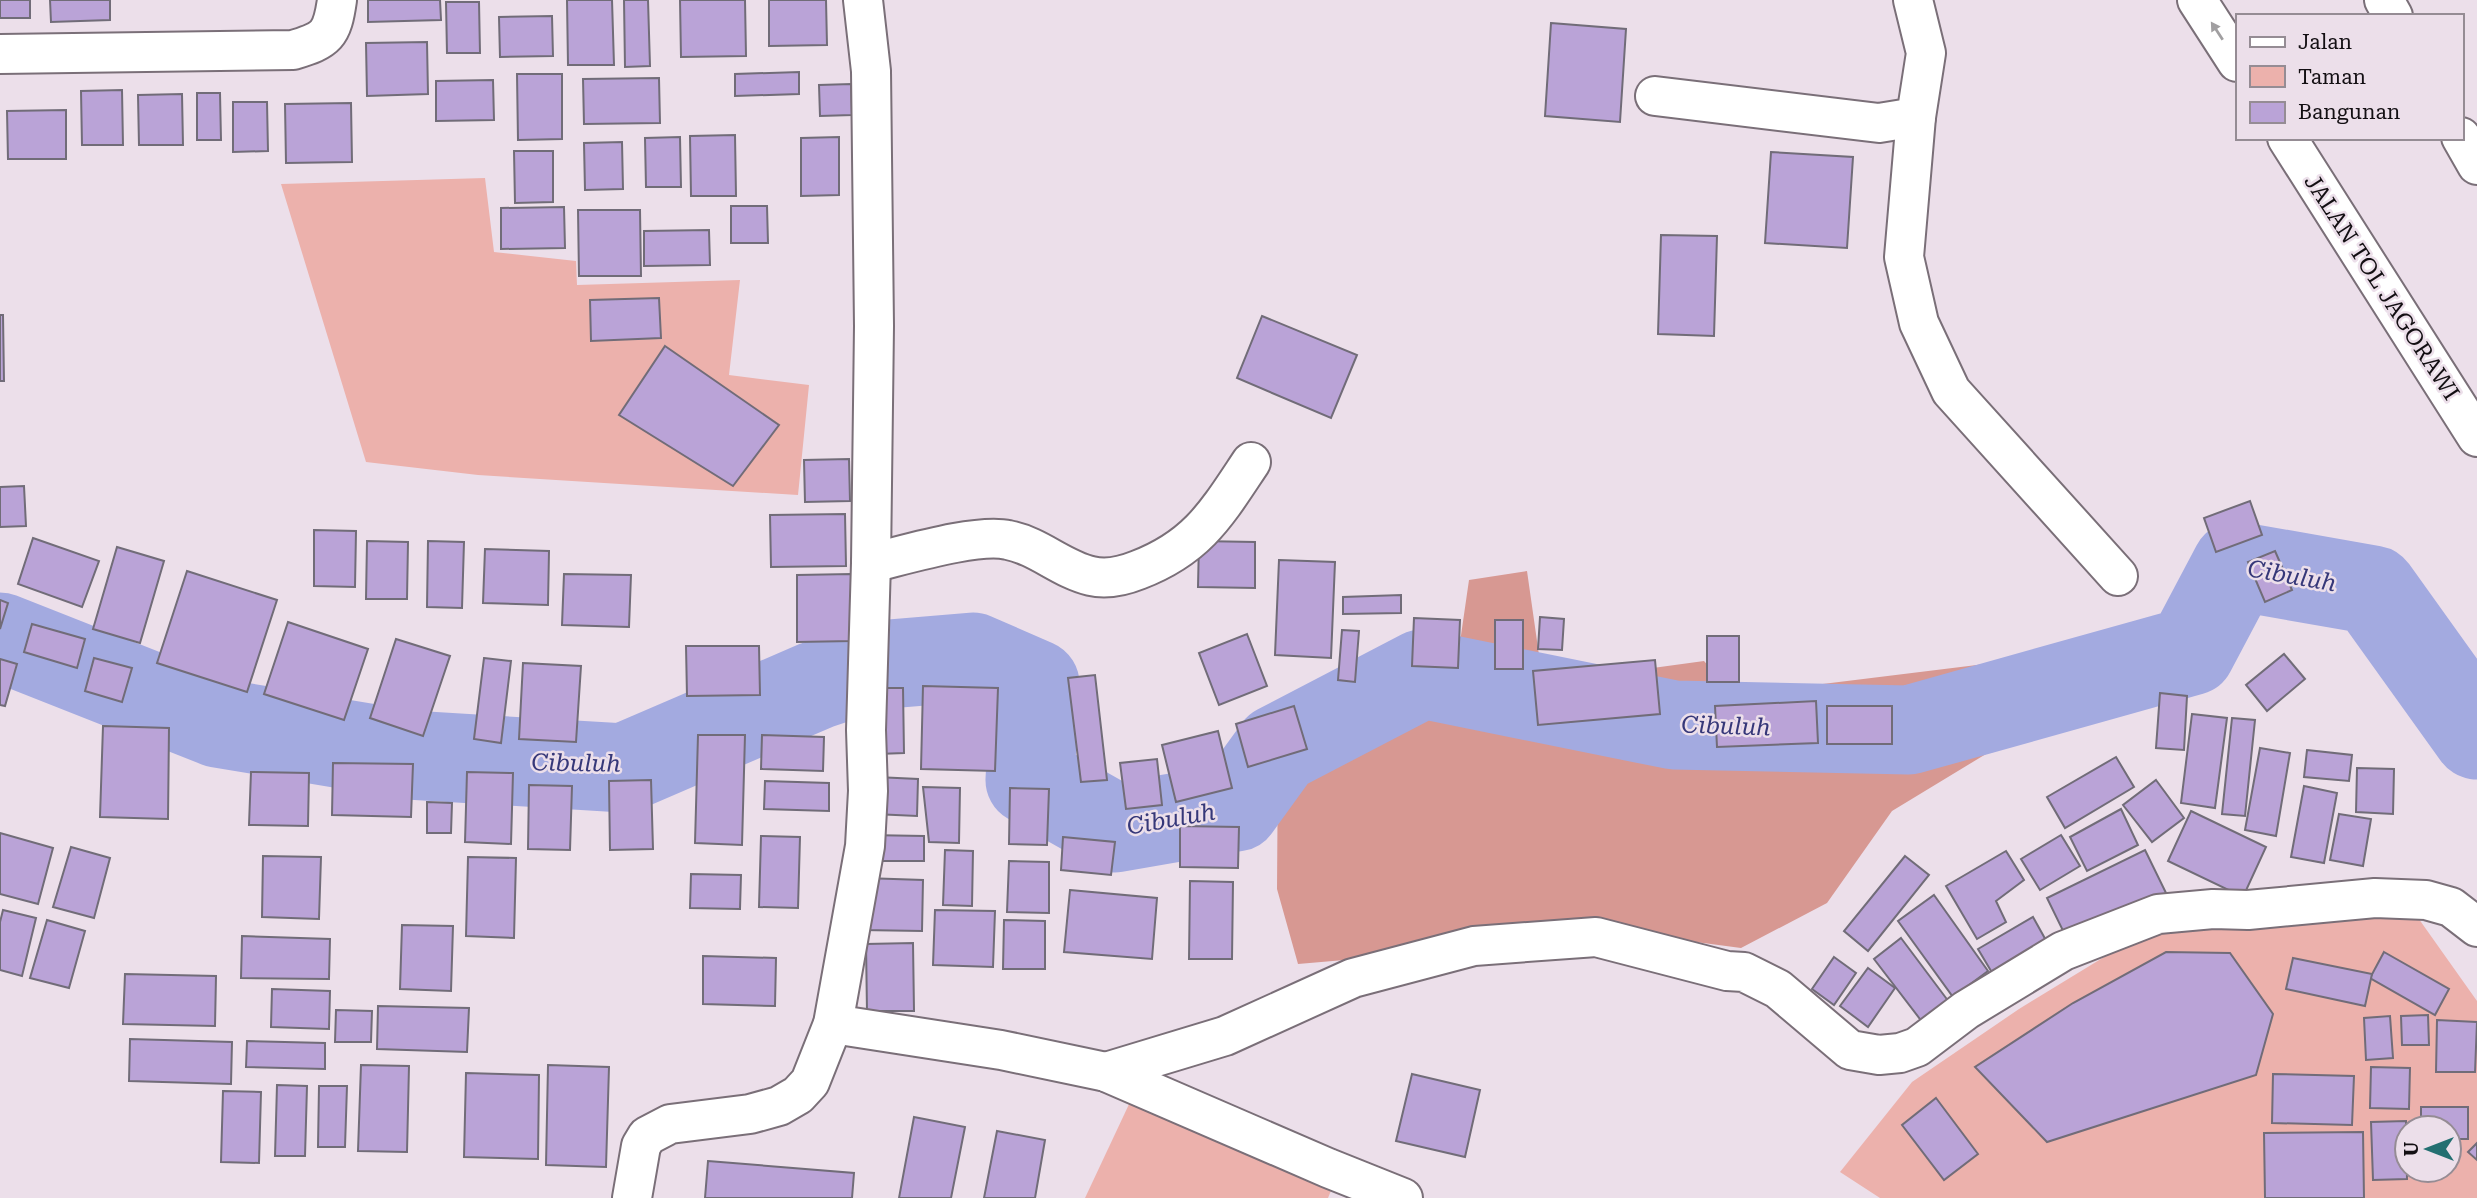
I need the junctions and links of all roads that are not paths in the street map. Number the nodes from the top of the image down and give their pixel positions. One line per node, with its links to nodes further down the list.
1 (337, 0): 5 (main road)
2 (863, 0): 14 (main road)
3 (1913, 0): 8 (main road)
4 (2197, 0): 6 (main road, one-way to 4)
5 (0, 54)
6 (2236, 60)
7 (1655, 96): 8 (main road)
8 (1916, 117): 15 (main road)
9 (2288, 140): 12 (main road, JALAN TOL JAGORAWI)
10 (2463, 140): 11 (main road)
11 (2477, 164)
12 (2477, 437)
13 (1251, 462): 14 (main road)
14 (871, 568): 17 (main road)
15 (2118, 576)
16 (2477, 927): 18 (main road)
17 (833, 1024): 18 (main road); 19 (main road)
18 (1106, 1072): 20 (main road)
19 (632, 1198)
20 (1403, 1198)

